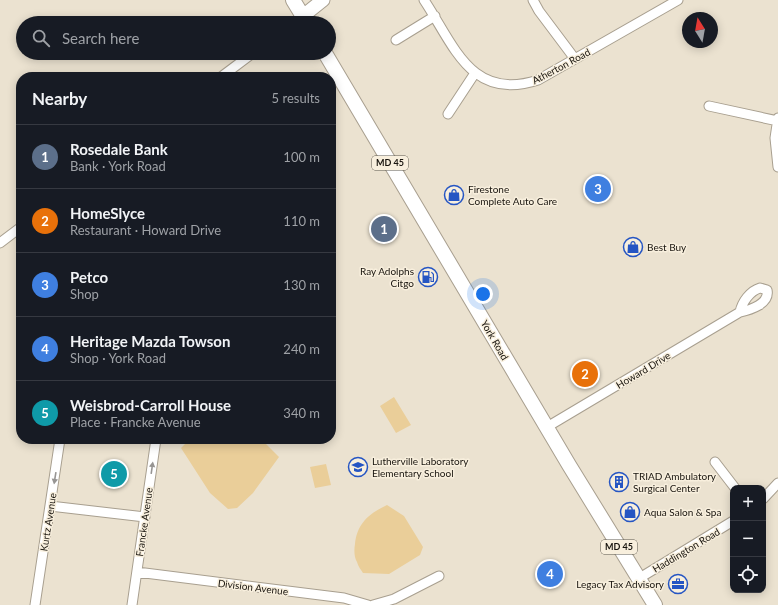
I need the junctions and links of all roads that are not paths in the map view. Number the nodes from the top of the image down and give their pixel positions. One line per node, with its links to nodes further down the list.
1 (293, 0): 6 (main road)
2 (323, 0): 7 (street)
3 (424, 0): 8 (street, Atherton Road)
4 (533, 0): 10 (street)
5 (678, 0): 10 (street, Atherton Road)
6 (299, 16)
7 (306, 16)
8 (435, 16): 9 (street); 14 (street, Atherton Road)
9 (396, 40)
10 (575, 59): 14 (street, Atherton Road)
11 (244, 60): 13 (street)
12 (329, 60): 22 (main road, York Road / MD 45)
13 (228, 72)
14 (475, 73): 16 (street)
15 (708, 106): 17 (street)
16 (448, 114)
17 (778, 120): 18 (street)
18 (778, 167)
19 (16, 231): 20 (street)
20 (0, 243)
21 (740, 312): 22 (street, Howard Drive)
22 (547, 427): 34 (main road, York Road / MD 45)
23 (59, 444): 29 (street, Kurtz Avenue, one-way to 29)
24 (155, 444): 30 (street, Francke Avenue, one-way to 24)
25 (715, 462): 27 (street)
26 (778, 484): 28 (street)
27 (733, 485)
28 (766, 496)
29 (50, 506): 30 (street); 35 (street, Kurtz Avenue)
30 (144, 517): 32 (street, Francke Avenue)
31 (730, 523): 34 (street, Haddington Road)
32 (137, 572): 36 (street, Francke Avenue); 37 (street, Division Avenue)
33 (439, 576): 38 (street)
34 (638, 578): 39 (main road, York Road / MD 45)
35 (35, 605)
36 (132, 605)
37 (368, 605)
38 (373, 605)
39 (655, 605)

